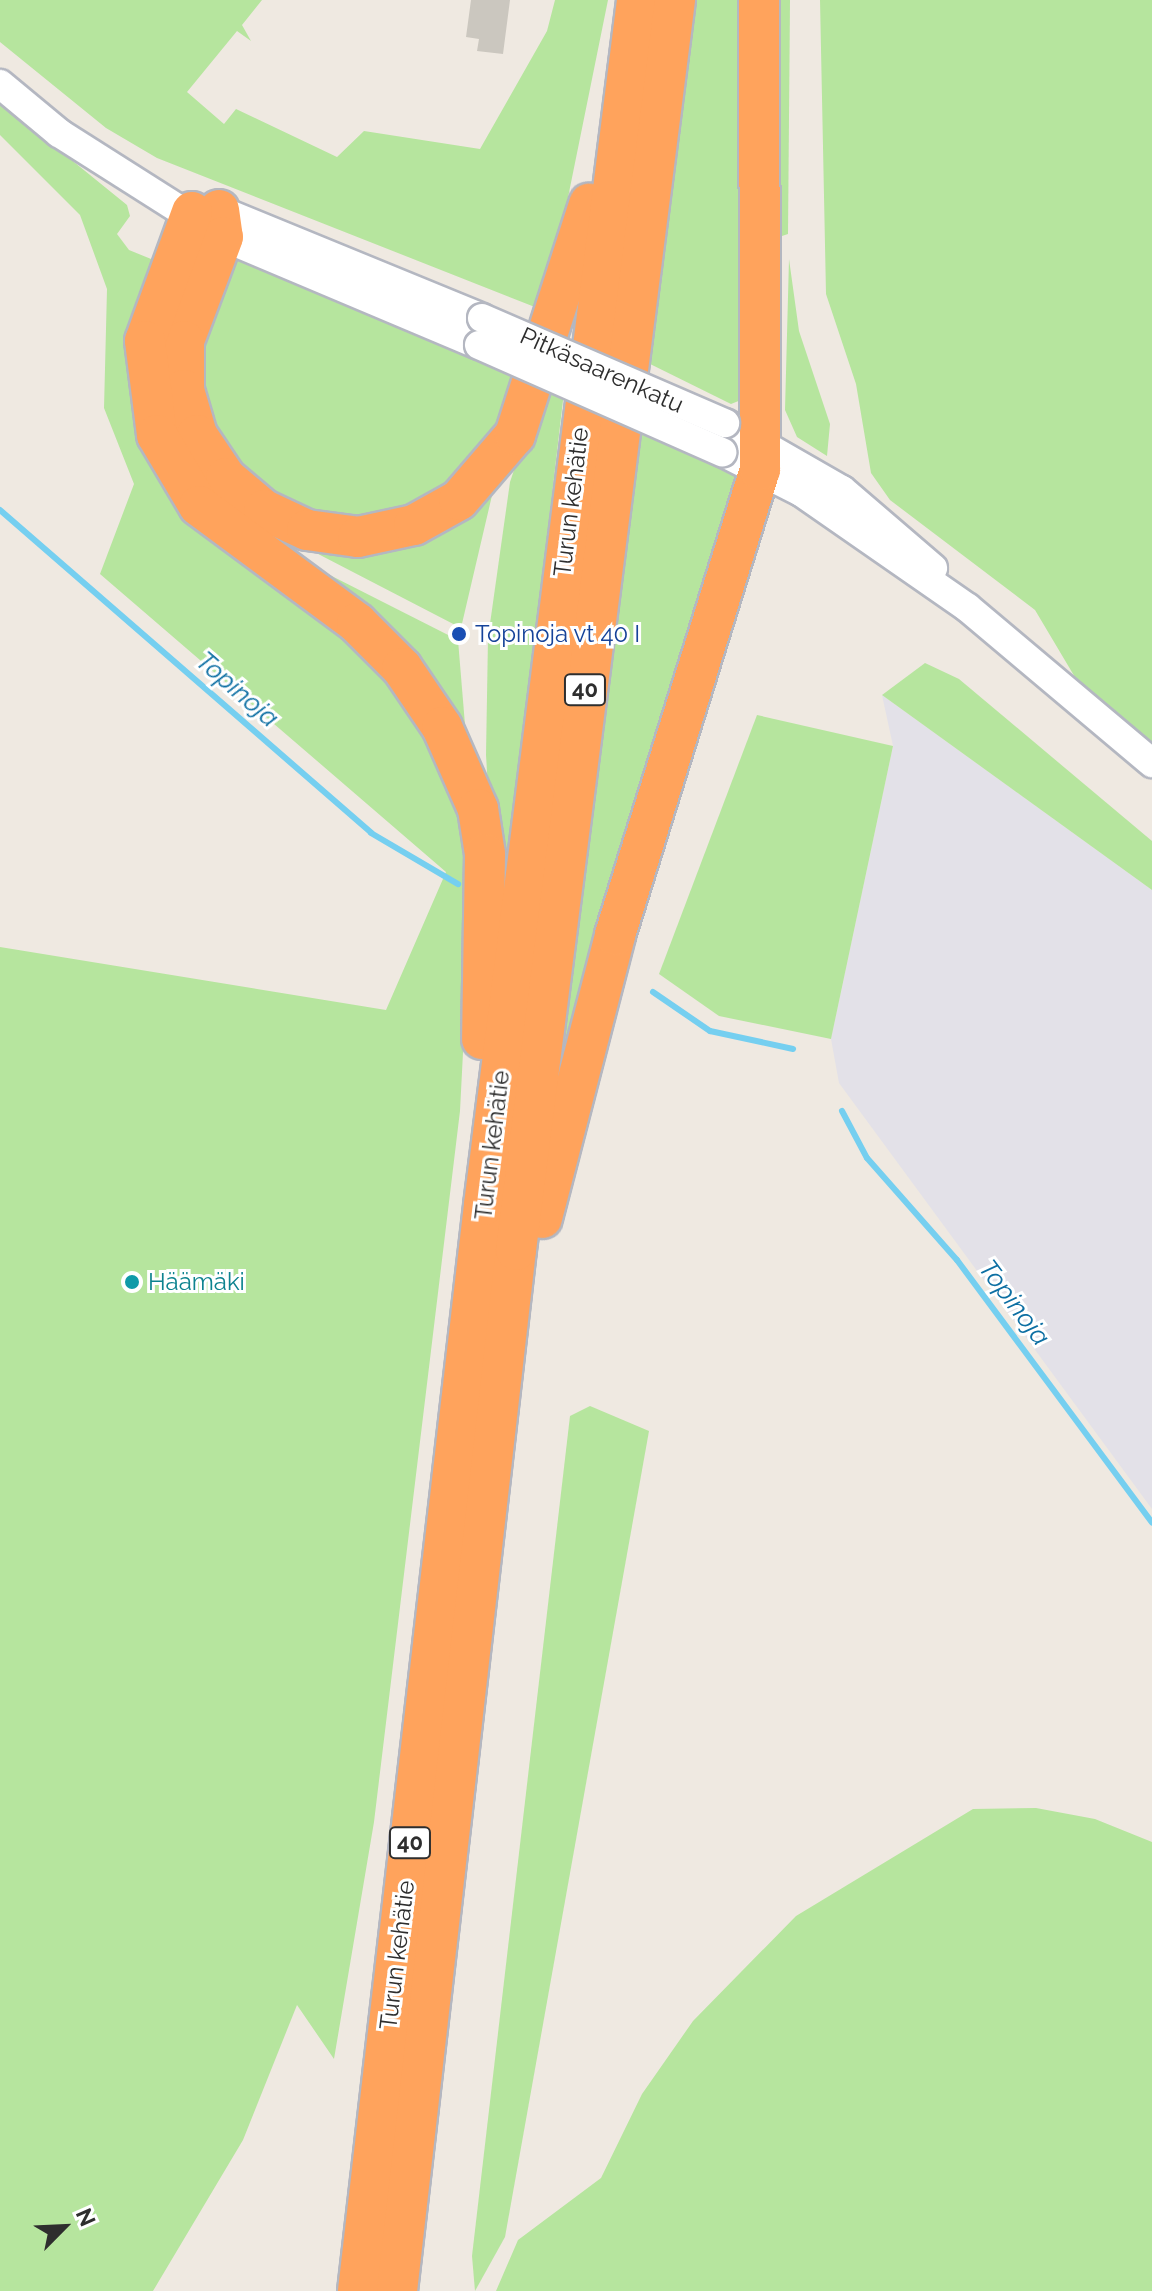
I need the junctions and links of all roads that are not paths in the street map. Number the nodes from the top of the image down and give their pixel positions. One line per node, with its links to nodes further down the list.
1 (637, 0): 5 (highway, Turun kehätie / 40)
2 (675, 0): 11 (highway, Turun kehätie / 40)
3 (759, 0): 8 (highway)
4 (0, 84): 6 (street, Pitkäsaarenkatu)
5 (623, 85): 6 (highway); 10 (highway, Turun kehätie / 40)
6 (211, 220): 7 (street, Pitkäsaarenkatu); 10 (highway)
7 (481, 331): 8 (street, Pitkäsaarenkatu, bridge); 8 (street, Pitkäsaarenkatu, bridge)
8 (761, 456): 9 (street, Pitkäsaarenkatu); 11 (highway)
9 (1152, 763)
10 (484, 1205): 12 (highway, Turun kehätie / 40)
11 (502, 1381): 13 (highway, Turun kehätie / 40)
12 (358, 2291)
13 (397, 2291)

